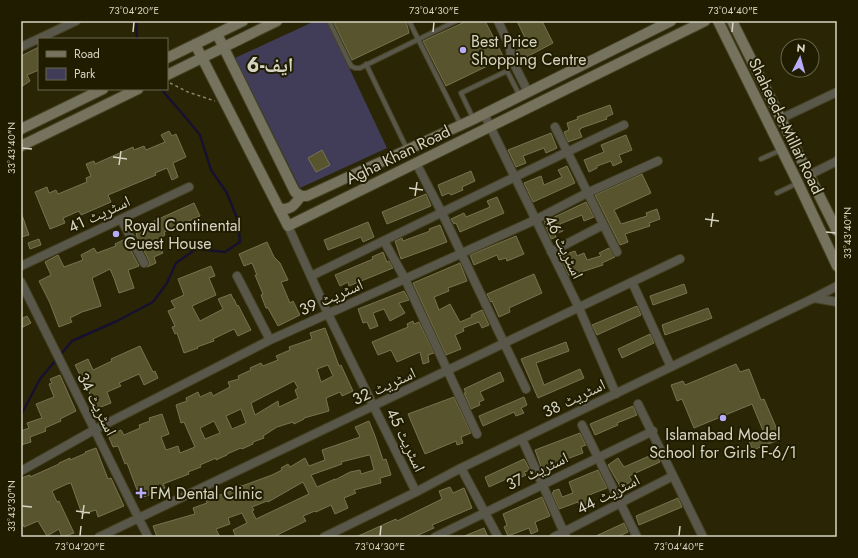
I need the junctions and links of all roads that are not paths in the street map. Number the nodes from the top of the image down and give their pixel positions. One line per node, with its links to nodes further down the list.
1 (76, 21): 13 (street)
2 (243, 21): 12 (street)
3 (277, 21): 18 (street)
4 (329, 21): 21 (lane)
5 (409, 21): 15 (lane)
6 (456, 21): 15 (lane)
7 (498, 21): 26 (street)
8 (671, 21): 26 (street, Agha Khan Road)
9 (706, 21): 32 (street, Agha Khan Road)
10 (718, 21): 35 (street, Shaheed-e-Millat Road)
11 (732, 21): 29 (street, Shaheed-e-Millat Road)
12 (217, 34): 16 (street); 18 (street)
13 (40, 38)
14 (38, 39): 17 (street)
15 (418, 39): 21 (lane); 31 (lane)
16 (195, 44): 19 (street); 20 (street)
17 (21, 47)
18 (224, 47): 20 (street); 52 (street)
19 (168, 58)
20 (202, 58): 22 (street); 53 (street)
21 (366, 64): 37 (lane)
22 (168, 75)
23 (101, 90): 34 (street)
24 (136, 90): 36 (street)
25 (837, 92): 29 (street)
26 (524, 94): 27 (street, Agha Khan Road); 28 (lane)
27 (484, 114): 28 (street, Agha Khan Road); 32 (street, اسٹریٹ 46)
28 (474, 120): 31 (street, Agha Khan Road)
29 (782, 122): 35 (street); 46 (street, Shaheed-e-Millat Road)
30 (624, 125): 39 (street)
31 (461, 126): 37 (street, Agha Khan Road)
32 (490, 126): 44 (street, Agha Khan Road); 47 (street, اسٹریٹ 46)
33 (555, 127): 39 (street)
34 (21, 129)
35 (772, 130): 38 (street, Shaheed-e-Millat Road)
36 (21, 146)
37 (407, 150): 40 (street, Agha Khan Road)
38 (782, 150): 41 (lane); 48 (street, Shaheed-e-Millat Road)
39 (568, 151): 47 (street); 50 (street)
40 (396, 155): 45 (street); 52 (street, Agha Khan Road)
41 (761, 159)
42 (658, 161): 50 (street, اسٹریٹ 39)
43 (837, 161): 46 (street)
44 (416, 162): 45 (street, Agha Khan Road); 55 (street)
45 (402, 170): 54 (street, Agha Khan Road)
46 (809, 175): 60 (street, Shaheed-e-Millat Road)
47 (514, 176): 55 (street); 57 (street, اسٹریٹ 46)
48 (798, 183): 51 (lane); 67 (street, Shaheed-e-Millat Road)
49 (189, 187): 56 (street, اسٹریٹ 41)
50 (587, 193): 57 (street, اسٹریٹ 39); 58 (street)
51 (777, 193)
52 (304, 196): 53 (street, Agha Khan Road); 54 (street)
53 (279, 209): 59 (street)
54 (314, 213): 59 (street, Agha Khan Road)
55 (442, 213): 61 (street); 64 (street)
56 (121, 219): 66 (street); 68 (street, اسٹریٹ 41)
57 (535, 220): 62 (street, اسٹریٹ 46); 64 (street, اسٹریٹ 39)
58 (603, 225): 62 (street); 63 (street)
59 (288, 226): 70 (street, اسٹریٹ 45)
60 (837, 231)
61 (384, 241): 70 (street); 71 (street)
62 (551, 252): 78 (street, اسٹریٹ 46)
63 (616, 252)
64 (461, 254): 71 (street, اسٹریٹ 39); 81 (street)
65 (680, 259): 73 (street, اسٹریٹ 32)
66 (144, 263)
67 (836, 263)
68 (21, 266)
69 (237, 276): 80 (street)
70 (311, 276): 79 (street, اسٹریٹ 45)
71 (405, 279): 79 (street, اسٹریٹ 39); 83 (street)
72 (21, 282): 75 (street, اسٹریٹ 34)
73 (632, 282): 78 (street, اسٹریٹ 32); 82 (street)
74 (837, 286): 76 (street, اسٹریٹ 38)
75 (24, 298): 89 (street, اسٹریٹ 34)
76 (814, 298): 77 (street); 82 (street, اسٹریٹ 38)
77 (837, 302)
78 (579, 308): 81 (street, اسٹریٹ 32); 85 (street, اسٹریٹ 46)
79 (328, 314): 80 (street, اسٹریٹ 39); 87 (street, اسٹریٹ 45)
80 (270, 340): 89 (street, اسٹریٹ 39)
81 (504, 344): 83 (street, اسٹریٹ 32); 84 (street)
82 (671, 367): 85 (street, اسٹریٹ 38)
83 (448, 371): 87 (street, اسٹریٹ 32); 91 (street)
84 (526, 389)
85 (616, 394): 92 (street, اسٹریٹ 38)
86 (638, 404): 90 (street)
87 (374, 406): 98 (street, اسٹریٹ 45); 101 (street, اسٹریٹ 32)
88 (582, 425): 93 (street)
89 (94, 430): 95 (street, اسٹریٹ 39); 101 (street, اسٹریٹ 34)
90 (652, 431): 93 (street, اسٹریٹ 37); 96 (street)
91 (477, 434)
92 (522, 439): 94 (street, اسٹریٹ 38); 97 (street)
93 (598, 457): 97 (street, اسٹریٹ 37); 99 (street)
94 (461, 468): 98 (street, اسٹریٹ 38); 100 (street)
95 (21, 471)
96 (673, 476): 99 (street, اسٹریٹ 44); 110 (street)
97 (542, 484): 100 (street, اسٹریٹ 37); 102 (street)
98 (416, 492): 105 (street, اسٹریٹ 38)
99 (620, 504): 102 (street, اسٹریٹ 44); 109 (street)
100 (484, 512): 106 (street, اسٹریٹ 37); 107 (street)
101 (139, 517): 103 (street, اسٹریٹ 32); 104 (street, اسٹریٹ 34)
102 (565, 535): 108 (street, اسٹریٹ 44)
103 (99, 537)
104 (148, 537)
105 (324, 537)
106 (435, 537)
107 (498, 537)
108 (554, 537)
109 (637, 537)
110 (703, 537)

